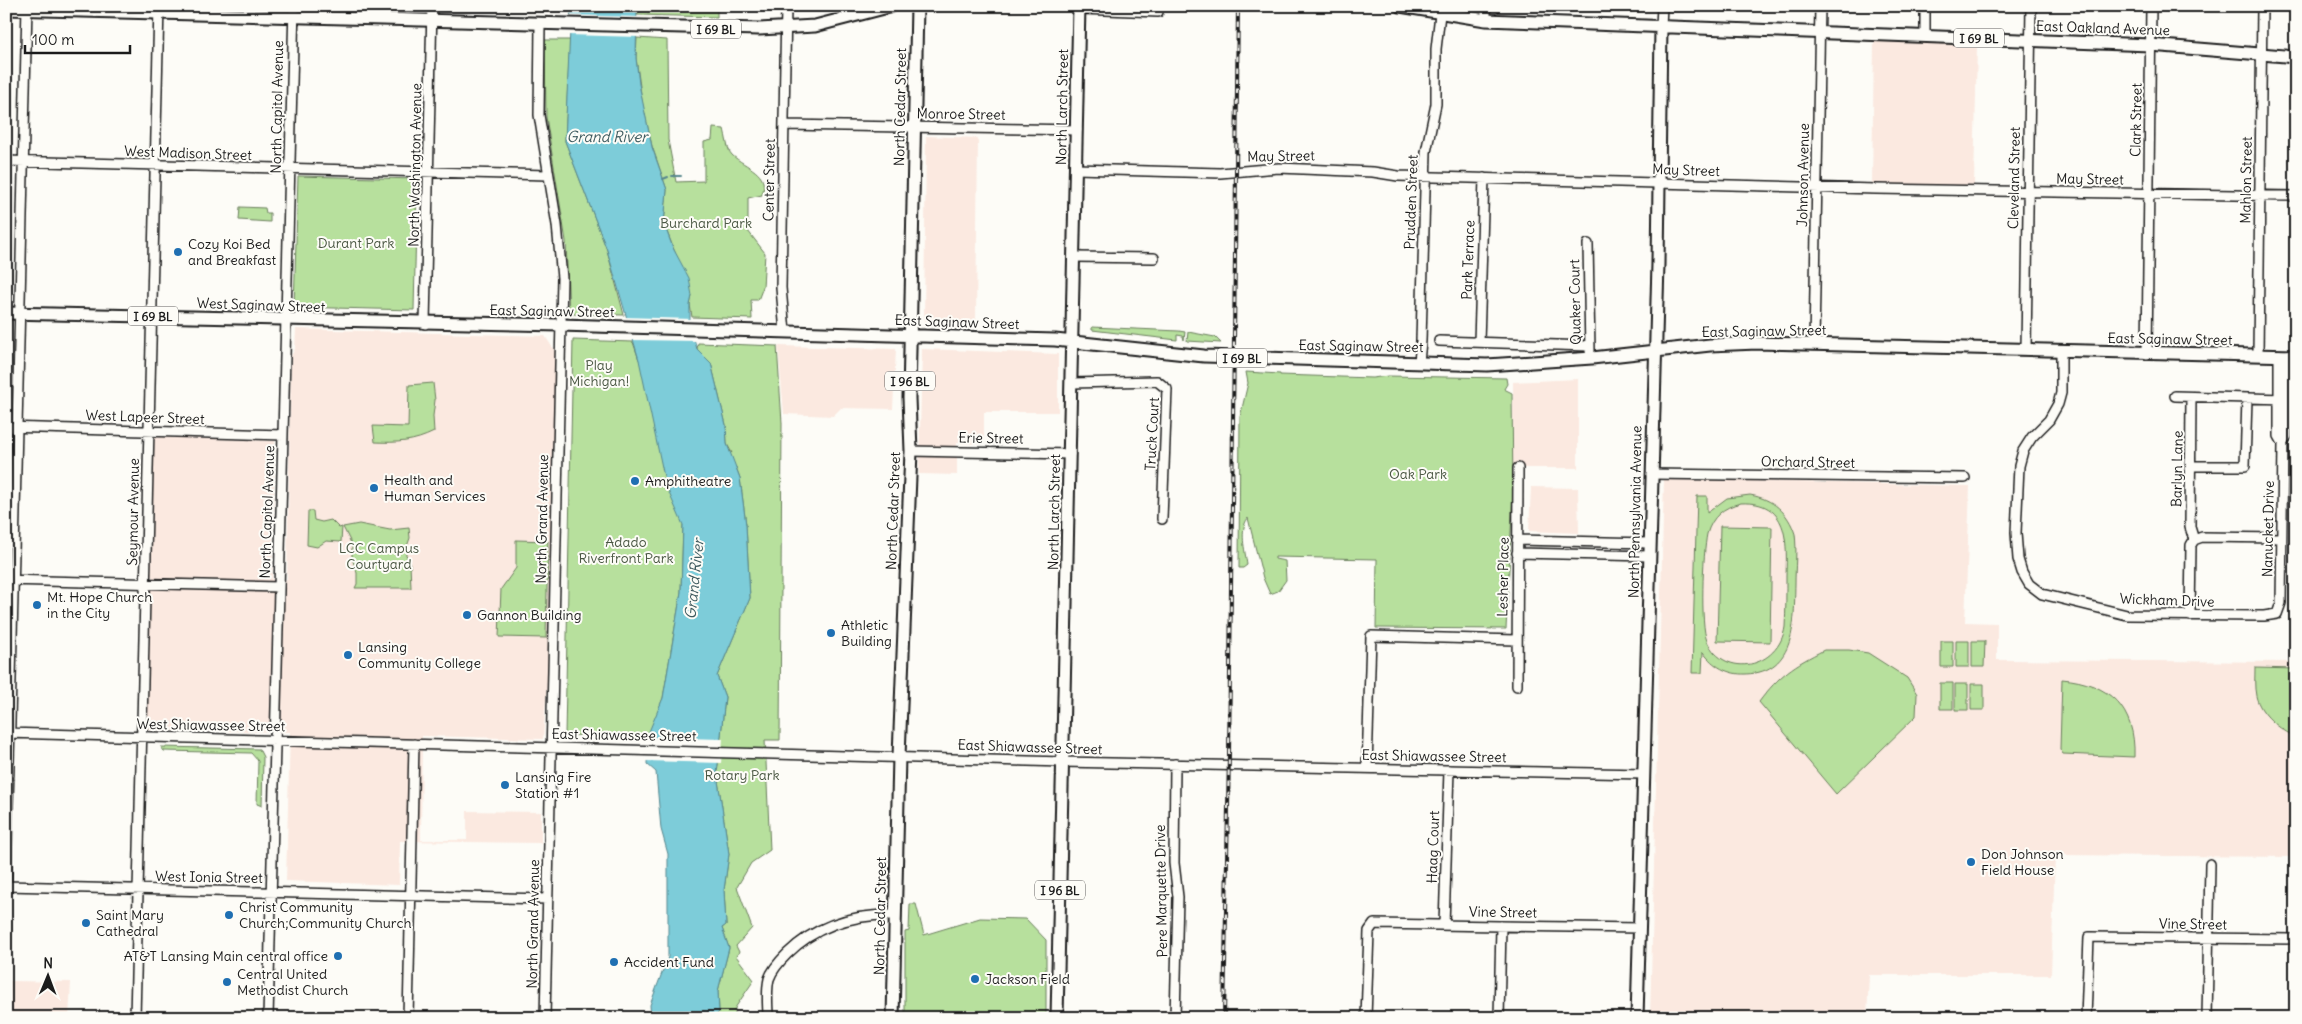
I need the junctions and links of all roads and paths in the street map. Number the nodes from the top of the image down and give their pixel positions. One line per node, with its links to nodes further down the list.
1 (432, 6): 20 (street, North Washington Avenue)
2 (786, 6): 24 (street, Center Street)
3 (892, 6): 24 (main road, I 69 BL)
4 (917, 6): 32 (main road, North Cedar Street / I 96 BL)
5 (1400, 6): 19 (main road, East Oakland Avenue / I 69 BL)
6 (1486, 6): 21 (street)
7 (1662, 6): 23 (street, North Pennsylvania Avenue)
8 (1820, 6): 25 (street, Johnson Avenue)
9 (1925, 6): 26 (street)
10 (2031, 6): 27 (street, Cleveland Street)
11 (2151, 6): 28 (street, Clark Street)
12 (2262, 6): 29 (street, Mahlon Street)
13 (27, 8): 15 (main road, I 69 BL); 16 (main road, I 69 BL); 35 (street)
14 (1079, 8): 18 (street); 33 (main road, North Larch Street / I 96 BL)
15 (6, 9)
16 (159, 9): 17 (main road, I 69 BL); 36 (street, Seymour Avenue)
17 (294, 11): 20 (main road, I 69 BL); 38 (street, North Capitol Avenue)
18 (1158, 12)
19 (1440, 14): 21 (main road, East Oakland Avenue / I 69 BL); 41 (street, Prudden Street)
20 (432, 20): 22 (main road, I 69 BL); 39 (street, North Washington Avenue)
21 (1486, 20): 23 (main road, East Oakland Avenue / I 69 BL)
22 (540, 24): 24 (main road, I 69 BL); 40 (street, North Grand Avenue)
23 (1661, 26): 25 (main road, East Oakland Avenue / I 69 BL); 43 (main road, North Pennsylvania Avenue)
24 (786, 29): 31 (street, Center Street)
25 (1819, 32): 26 (main road, East Oakland Avenue / I 69 BL); 44 (street, Johnson Avenue)
26 (1925, 36): 27 (main road, East Oakland Avenue / I 69 BL)
27 (2030, 40): 28 (main road, East Oakland Avenue / I 69 BL); 45 (street, Cleveland Street)
28 (2150, 45): 29 (main road, East Oakland Avenue / I 69 BL); 46 (street, Clark Street)
29 (2262, 53): 30 (main road, East Oakland Avenue / I 69 BL); 47 (street, Mahlon Street)
30 (2296, 57)
31 (784, 125): 32 (street, Monroe Street); 58 (street, Center Street)
32 (915, 127): 33 (street, Monroe Street); 59 (main road, North Cedar Street / I 96 BL)
33 (1077, 130): 37 (main road, North Larch Street / I 96 BL)
34 (6, 161): 35 (street, West Madison Street)
35 (24, 162): 36 (street, West Madison Street); 53 (street)
36 (156, 165): 38 (street, West Madison Street); 54 (street, Seymour Avenue)
37 (1076, 169): 41 (street, May Street); 50 (main road, North Larch Street / I 96 BL)
38 (290, 170): 39 (street, West Madison Street); 55 (street, North Capitol Avenue)
39 (428, 173): 40 (street, West Madison Street); 56 (street, North Washington Avenue)
40 (548, 175): 57 (street, North Grand Avenue)
41 (1425, 176): 42 (street, May Street); 72 (street, Prudden Street)
42 (1484, 178): 43 (street, May Street); 62 (street, Park Terrace)
43 (1659, 183): 44 (street, May Street); 66 (main road, North Pennsylvania Avenue)
44 (1816, 188): 45 (street, May Street); 63 (street, Johnson Avenue)
45 (2028, 192): 46 (street, May Street); 65 (street, Cleveland Street)
46 (2149, 194): 47 (street, May Street); 68 (street, Clark Street)
47 (2260, 196): 48 (street, May Street); 69 (street, Mahlon Street)
48 (2296, 196)
49 (1588, 244): 64 (street, Quaker Court)
50 (1074, 257): 51 (street); 61 (main road, North Larch Street / I 96 BL)
51 (1154, 258)
52 (6, 313): 53 (main road, West Saginaw Street / I 69 BL)
53 (20, 313): 54 (main road, West Saginaw Street / I 69 BL); 79 (street)
54 (152, 316): 55 (main road, West Saginaw Street / I 69 BL); 80 (street, Seymour Avenue)
55 (286, 321): 56 (main road, West Saginaw Street / I 69 BL); 81 (street, North Capitol Avenue)
56 (425, 324): 57 (main road, East Saginaw Street / I 69 BL)
57 (560, 325): 58 (main road, East Saginaw Street / I 69 BL); 106 (street, North Grand Avenue)
58 (785, 332): 59 (main road, East Saginaw Street / I 69 BL)
59 (911, 336): 61 (main road, East Saginaw Street / I 69 BL); 82 (main road, North Cedar Street / I 96 BL)
60 (1439, 341): 62 (street)
61 (1072, 342): 72 (main road, East Saginaw Street / I 69 BL); 73 (main road, North Larch Street / I 96 BL)
62 (1479, 342): 64 (street)
63 (1814, 344): 65 (main road, East Saginaw Street / I 69 BL); 66 (main road, East Saginaw Street / I 69 BL)
64 (1588, 346): 71 (street, Quaker Court)
65 (2026, 350): 67 (main road, East Saginaw Street / I 69 BL)
66 (1655, 351): 71 (main road, East Saginaw Street / I 69 BL); 86 (main road, North Pennsylvania Avenue)
67 (2061, 352): 68 (main road, East Saginaw Street / I 69 BL); 99 (street, Wickham Drive)
68 (2147, 354): 69 (main road, East Saginaw Street / I 69 BL)
69 (2258, 355): 70 (main road, East Saginaw Street / I 69 BL)
70 (2288, 355): 77 (street, Nanucket Drive)
71 (1592, 358): 72 (main road, East Saginaw Street / I 69 BL)
72 (1419, 362)
73 (1072, 383): 83 (main road, North Larch Street / I 96 BL); 88 (street, Truck Court)
74 (2175, 396): 75 (street)
75 (2191, 397): 76 (street); 84 (street, Barlyn Lane)
76 (2247, 398): 77 (street); 84 (street)
77 (2284, 399): 89 (street, Nanucket Drive)
78 (6, 427): 79 (street, West Lapeer Street)
79 (18, 427): 80 (street, West Lapeer Street); 95 (street)
80 (148, 431): 81 (street, West Lapeer Street); 96 (street, Seymour Avenue)
81 (283, 435): 97 (street, North Capitol Avenue)
82 (911, 450): 83 (street, Erie Street); 107 (main road, North Cedar Street / I 96 BL)
83 (1070, 454): 108 (main road, North Larch Street / I 96 BL)
84 (2191, 466): 91 (street, Barlyn Lane)
85 (1518, 468): 90 (street, Lesher Place)
86 (1651, 474): 87 (street, Orchard Street); 92 (main road, North Pennsylvania Avenue)
87 (1965, 478)
88 (1162, 519)
89 (2281, 538): 91 (street); 98 (street, Nanucket Drive)
90 (1517, 540): 92 (street); 93 (street, Lesher Place)
91 (2194, 540): 99 (street, Barlyn Lane)
92 (1649, 543): 94 (main road, North Pennsylvania Avenue)
93 (1517, 553): 94 (street); 100 (street, Lesher Place)
94 (1649, 556): 112 (main road, North Pennsylvania Avenue)
95 (10, 580): 96 (street); 102 (street)
96 (145, 584): 97 (street); 103 (street, Seymour Avenue)
97 (279, 587): 104 (street, North Capitol Avenue)
98 (2277, 614): 99 (street, Wickham Drive)
99 (2190, 616)
100 (1516, 640): 101 (street, Lesher Place); 110 (street)
101 (1517, 686)
102 (8, 733): 103 (street, West Shiawassee Street); 114 (street)
103 (141, 736): 104 (street, West Shiawassee Street); 115 (street, Seymour Avenue)
104 (275, 740): 105 (street, West Shiawassee Street); 116 (street, North Capitol Avenue)
105 (414, 744): 106 (street, East Shiawassee Street); 117 (street)
106 (552, 748): 107 (street, East Shiawassee Street); 118 (street, North Grand Avenue)
107 (899, 756): 108 (street, East Shiawassee Street); 119 (main road, North Cedar Street / I 96 BL)
108 (1063, 762): 109 (street, East Shiawassee Street); 131 (main road, North Larch Street / I 96 BL)
109 (1174, 764): 110 (street, East Shiawassee Street); 132 (street, Pere Marquette Drive)
110 (1368, 768): 111 (street, East Shiawassee Street)
111 (1449, 770): 112 (street, East Shiawassee Street); 120 (street, Haag Court)
112 (1644, 774): 122 (main road, North Pennsylvania Avenue)
113 (2210, 864): 123 (street)
114 (6, 887): 115 (street, West Ionia Street)
115 (138, 889): 116 (street, West Ionia Street); 125 (street, Seymour Avenue)
116 (272, 892): 117 (street, West Ionia Street); 126 (street, North Capitol Avenue)
117 (410, 895): 118 (street, West Ionia Street); 127 (street)
118 (548, 899): 128 (street, North Grand Avenue)
119 (895, 915): 129 (street); 130 (main road, North Cedar Street / I 96 BL)
120 (1444, 925): 121 (street, Vine Street); 133 (street, Vine Street)
121 (1501, 926): 122 (street, Vine Street); 134 (street)
122 (1640, 928): 135 (main road, North Pennsylvania Avenue)
123 (2208, 938): 124 (street, Vine Street); 136 (street, Vine Street); 137 (street)
124 (2296, 939)
125 (135, 1018)
126 (268, 1018)
127 (408, 1018)
128 (545, 1018)
129 (768, 1018)
130 (893, 1018)
131 (1057, 1018)
132 (1175, 1018)
133 (1366, 1018)
134 (1499, 1018)
135 (1637, 1018)
136 (2086, 1018)
137 (2207, 1018)

